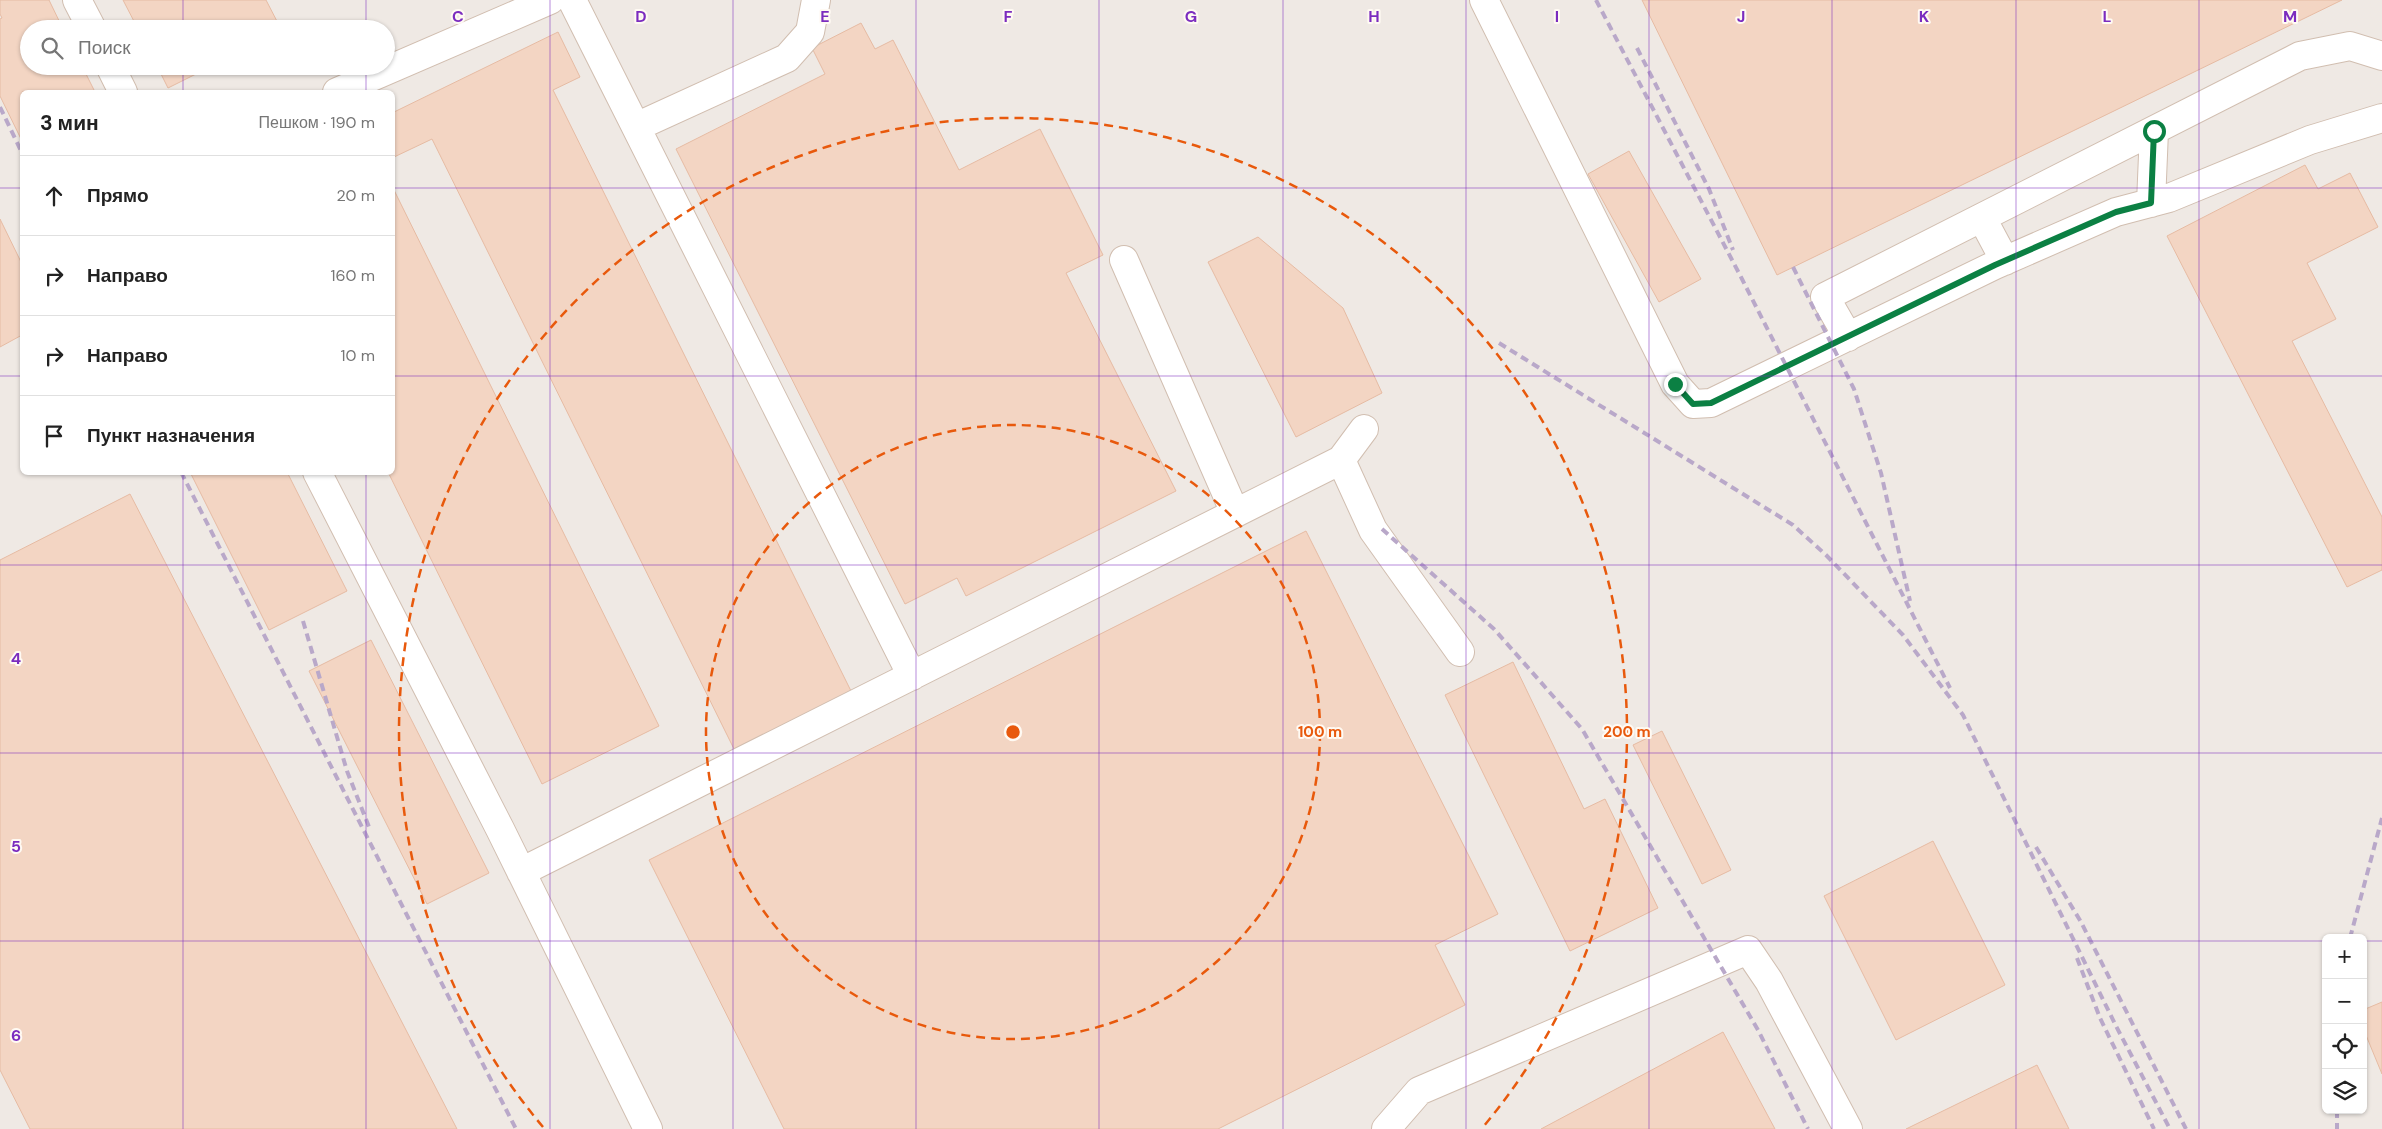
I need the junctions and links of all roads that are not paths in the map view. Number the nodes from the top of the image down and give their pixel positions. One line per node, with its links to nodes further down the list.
1 (77, 0): 6 (lane)
2 (550, 0): 8 (lane)
3 (572, 0): 14 (lane)
4 (816, 0): 14 (lane)
5 (1484, 0): 20 (lane)
6 (87, 20)
7 (2382, 56): 15 (lane)
8 (395, 67)
9 (114, 75): 11 (lane)
10 (376, 75): 12 (lane)
11 (122, 90)
12 (342, 90)
13 (2382, 118): 16 (lane)
14 (636, 127): 26 (lane)
15 (2154, 131): 16 (lane); 17 (lane)
16 (2151, 203): 19 (lane)
17 (1982, 218): 19 (lane); 20 (lane)
18 (1124, 260): 24 (lane)
19 (2006, 261): 20 (lane)
20 (1848, 337)
21 (1364, 429): 22 (lane)
22 (1341, 460): 24 (lane); 25 (lane)
23 (319, 475): 27 (lane)
24 (1235, 513): 26 (lane)
25 (1460, 652)
26 (912, 676): 27 (lane)
27 (521, 872): 28 (lane)
28 (648, 1129)
29 (1386, 1129): 30 (lane)
30 (1848, 1129)

